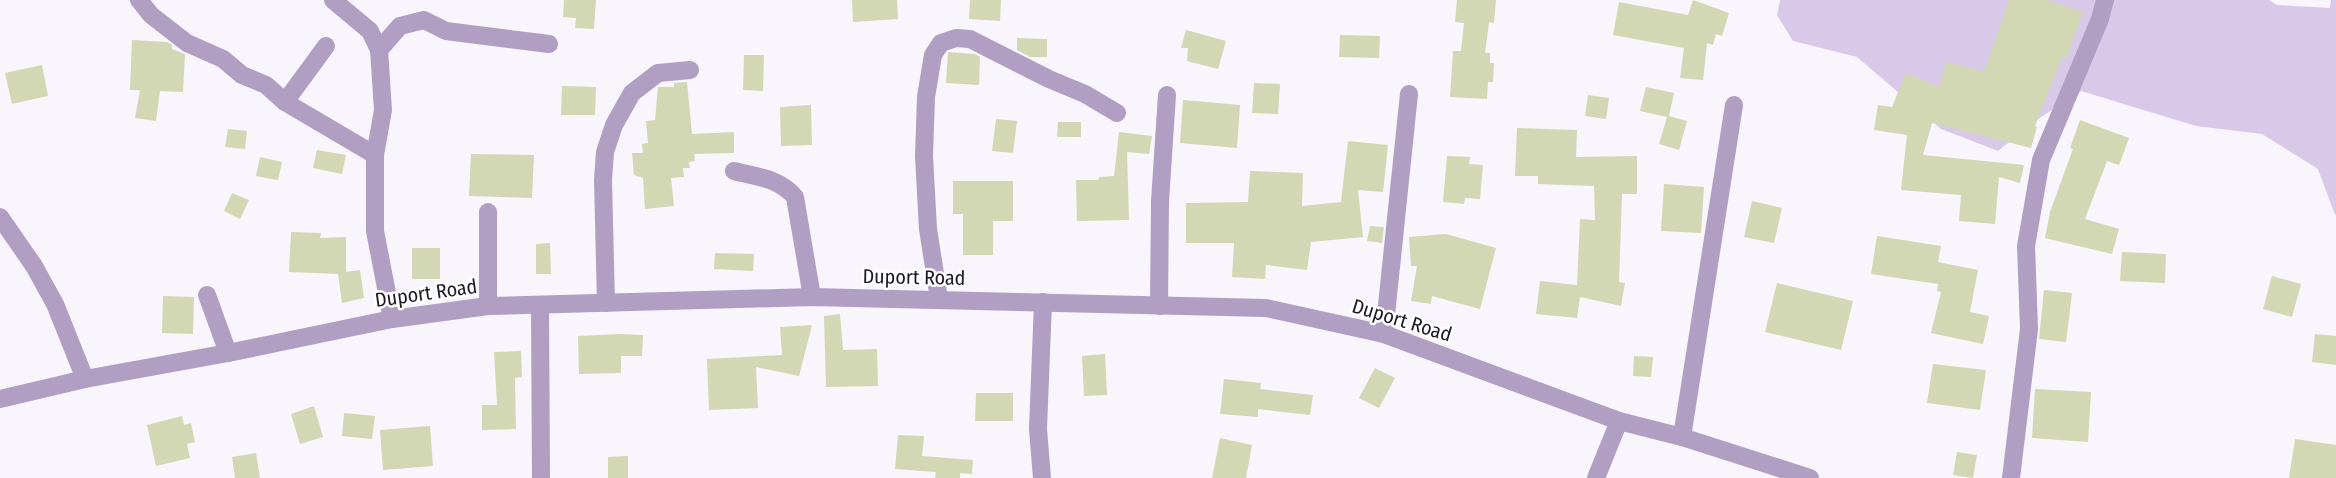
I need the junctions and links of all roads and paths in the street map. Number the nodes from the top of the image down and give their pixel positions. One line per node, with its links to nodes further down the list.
1 (140, 0): 10 (street)
2 (333, 0): 6 (street)
3 (2105, 0): 36 (street)
4 (549, 44): 6 (street)
5 (326, 46): 10 (street)
6 (380, 50): 13 (street)
7 (690, 70): 21 (street)
8 (1408, 94): 26 (street)
9 (1167, 95): 24 (street)
10 (285, 102): 13 (street)
11 (1734, 105): 31 (street)
12 (1117, 113): 19 (street)
13 (375, 155): 25 (street)
14 (734, 171): 18 (street)
15 (488, 212): 23 (street)
16 (0, 217): 28 (street)
17 (207, 295): 27 (street)
18 (812, 297): 19 (street, Duport Road); 21 (street, Duport Road)
19 (939, 299): 20 (street, Duport Road)
20 (1043, 302): 24 (street, Duport Road); 33 (street)
21 (606, 303): 22 (street, Duport Road)
22 (540, 305): 23 (street, Duport Road); 32 (street)
23 (488, 306): 25 (street, Duport Road)
24 (1159, 306): 26 (street, Duport Road)
25 (392, 319): 27 (street, Duport Road)
26 (1384, 334): 30 (street, Duport Road)
27 (228, 353): 28 (street, Duport Road)
28 (85, 379): 29 (street, Duport Road)
29 (0, 399)
30 (1619, 421): 31 (street, Duport Road); 34 (street)
31 (1682, 437): 35 (street, Duport Road)
32 (540, 478)
33 (1042, 478)
34 (1596, 478)
35 (1810, 478)
36 (2011, 478)

